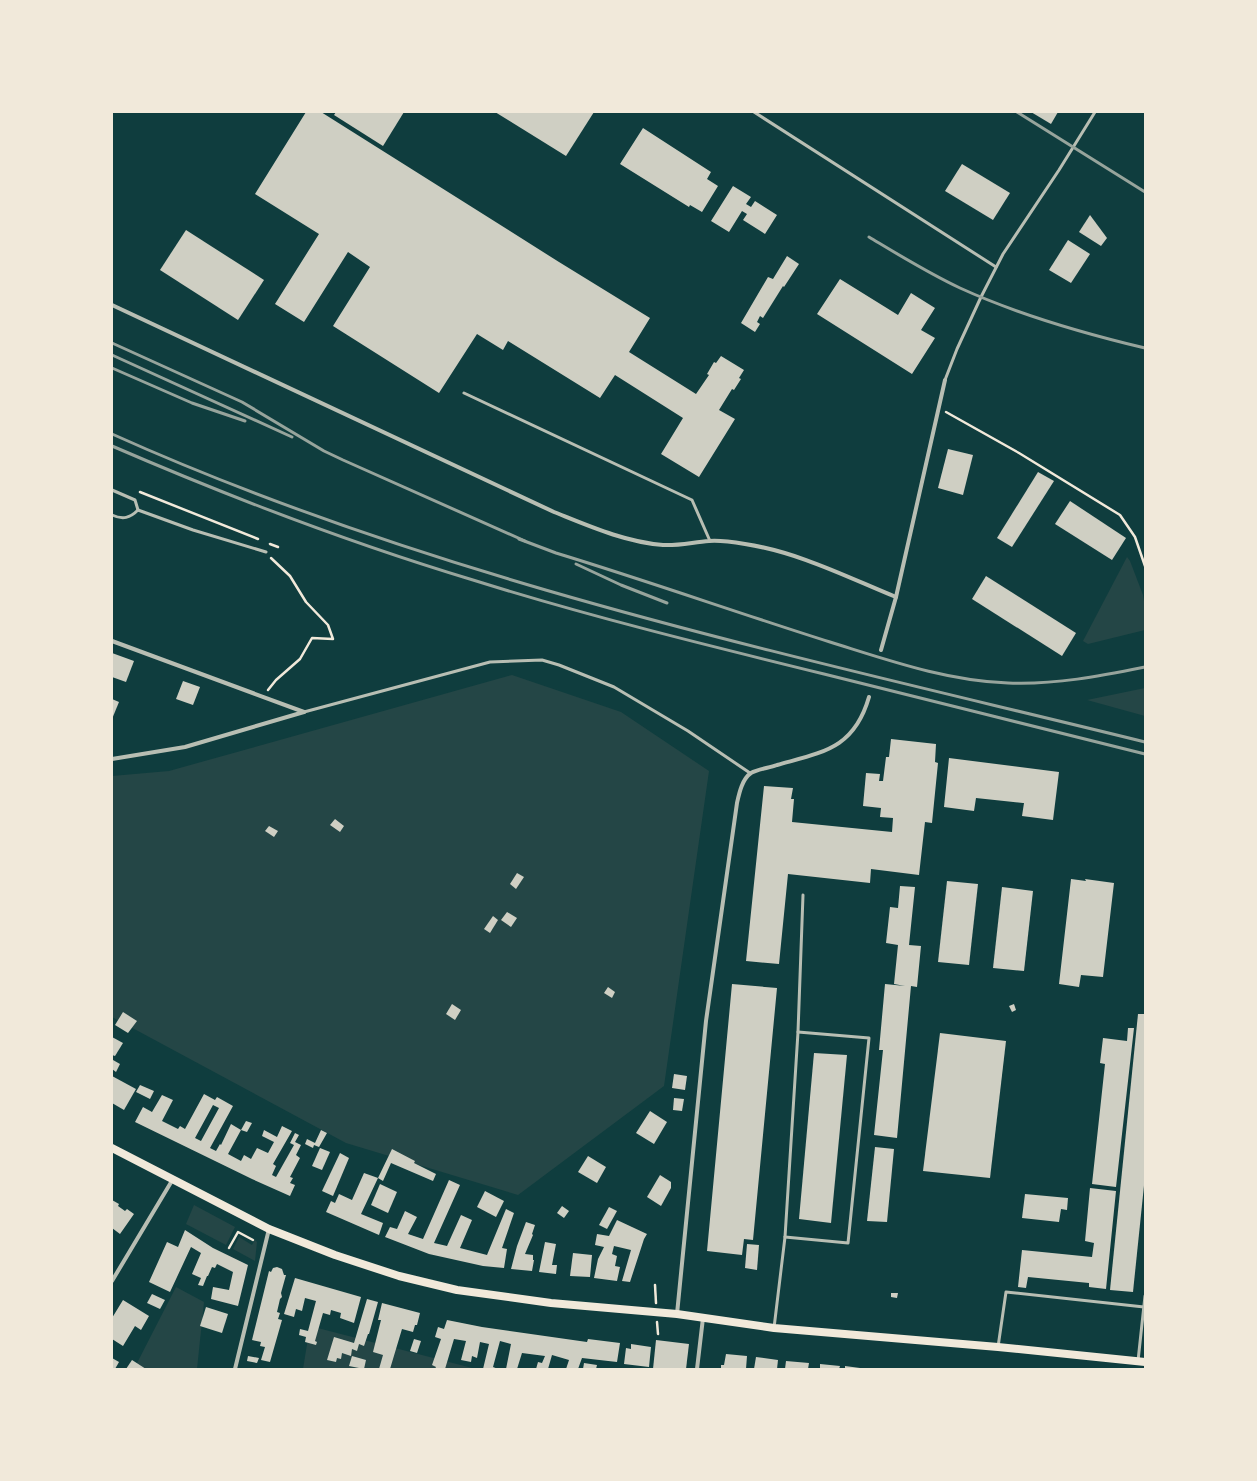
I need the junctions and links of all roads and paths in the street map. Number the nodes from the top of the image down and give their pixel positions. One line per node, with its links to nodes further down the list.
1 (754, 112): 3 (lane)
2 (1095, 112): 3 (lane)
3 (996, 267): 5 (lane)
4 (112, 305): 12 (street)
5 (946, 380): 7 (street)
6 (464, 393): 12 (lane)
7 (939, 408): 15 (path); 16 (street)
8 (112, 490): 10 (lane)
9 (134, 490): 13 (path)
10 (138, 510): 11 (lane); 14 (lane)
11 (112, 515)
12 (710, 541): 16 (street)
13 (278, 547)
14 (266, 552): 19 (path)
15 (1145, 566)
16 (896, 597): 18 (street)
17 (112, 641): 19 (street)
18 (881, 650)
19 (263, 697): 21 (street)
20 (869, 697): 23 (street)
21 (304, 712): 22 (street); 23 (lane)
22 (112, 759)
23 (750, 773): 35 (street)
24 (803, 895): 25 (lane)
25 (798, 1032): 29 (lane); 29 (lane)
26 (112, 1148): 27 (main road)
27 (173, 1179): 28 (main road); 32 (street)
28 (269, 1229): 35 (main road); 41 (street)
29 (785, 1237): 38 (lane)
30 (253, 1240): 31 (path)
31 (229, 1248)
32 (112, 1281)
33 (1145, 1296): 34 (lane)
34 (1144, 1307): 37 (lane); 39 (lane)
35 (677, 1314): 36 (main road)
36 (703, 1317): 38 (main road); 42 (street)
37 (1144, 1322): 40 (lane)
38 (774, 1328): 39 (main road)
39 (998, 1347): 40 (main road)
40 (1142, 1362)
41 (235, 1369)
42 (697, 1369)

